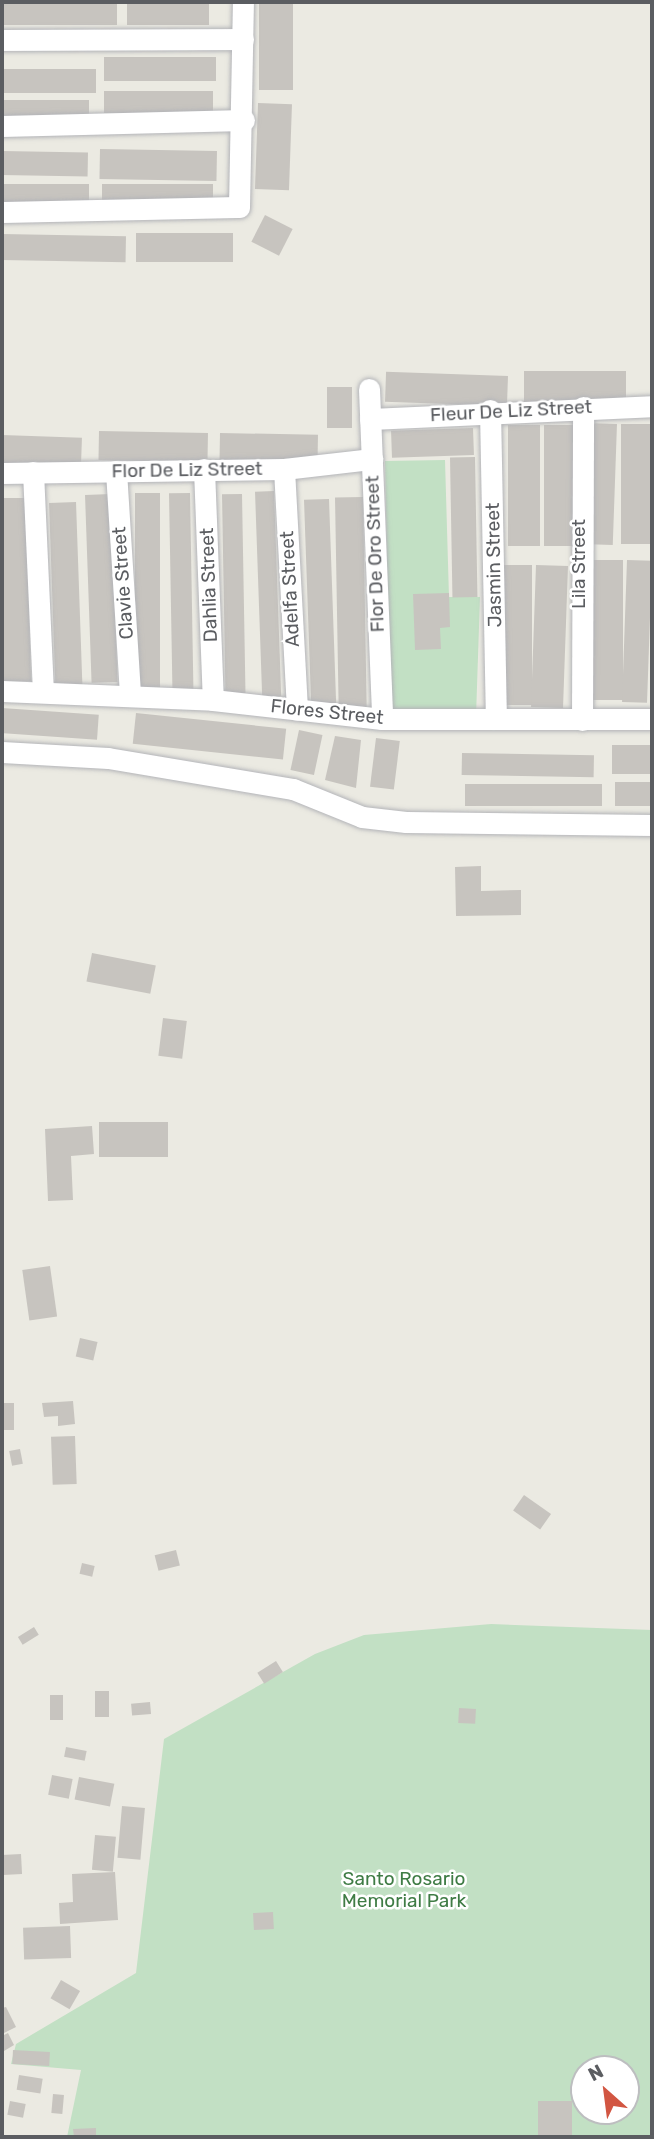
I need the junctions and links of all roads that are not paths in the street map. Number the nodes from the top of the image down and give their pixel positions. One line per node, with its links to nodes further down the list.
1 (243, 2): 2 (street)
2 (243, 39): 3 (street); 4 (street)
3 (2, 40)
4 (244, 120): 5 (street); 6 (street)
5 (2, 126)
6 (2, 212)
7 (369, 389): 11 (street, Flor De Oro Street)
8 (652, 406): 9 (street, Fleur De Liz Street)
9 (583, 407): 10 (street, Fleur De Liz Street); 26 (street, Lila Street)
10 (490, 410): 11 (street, Fleur De Liz Street); 24 (street, Jasmin Street)
11 (370, 419): 12 (street, Flor De Oro Street)
12 (372, 459): 14 (street, Flor De Liz Street); 23 (street, Flor De Oro Street)
13 (204, 469): 14 (street, Flor De Liz Street); 15 (street, Flor De Liz Street); 21 (street, Dahlia Street)
14 (284, 469): 22 (street, Adelfa Street)
15 (116, 471): 16 (street, Flor De Liz Street); 20 (street, Clavie Street)
16 (33, 472): 17 (street, Flor De Liz Street); 19 (street)
17 (2, 473)
18 (2, 691): 19 (street, Flores Street)
19 (43, 691): 20 (street, Flores Street)
20 (130, 696): 21 (street, Flores Street)
21 (213, 701): 22 (street, Flores Street)
22 (297, 710): 23 (street, Flores Street)
23 (382, 719): 24 (street, Flores Street)
24 (496, 719): 26 (street, Flores Street)
25 (652, 719): 26 (street, Flores Street)
26 (582, 720)
27 (2, 752): 28 (street)
28 (652, 825)

